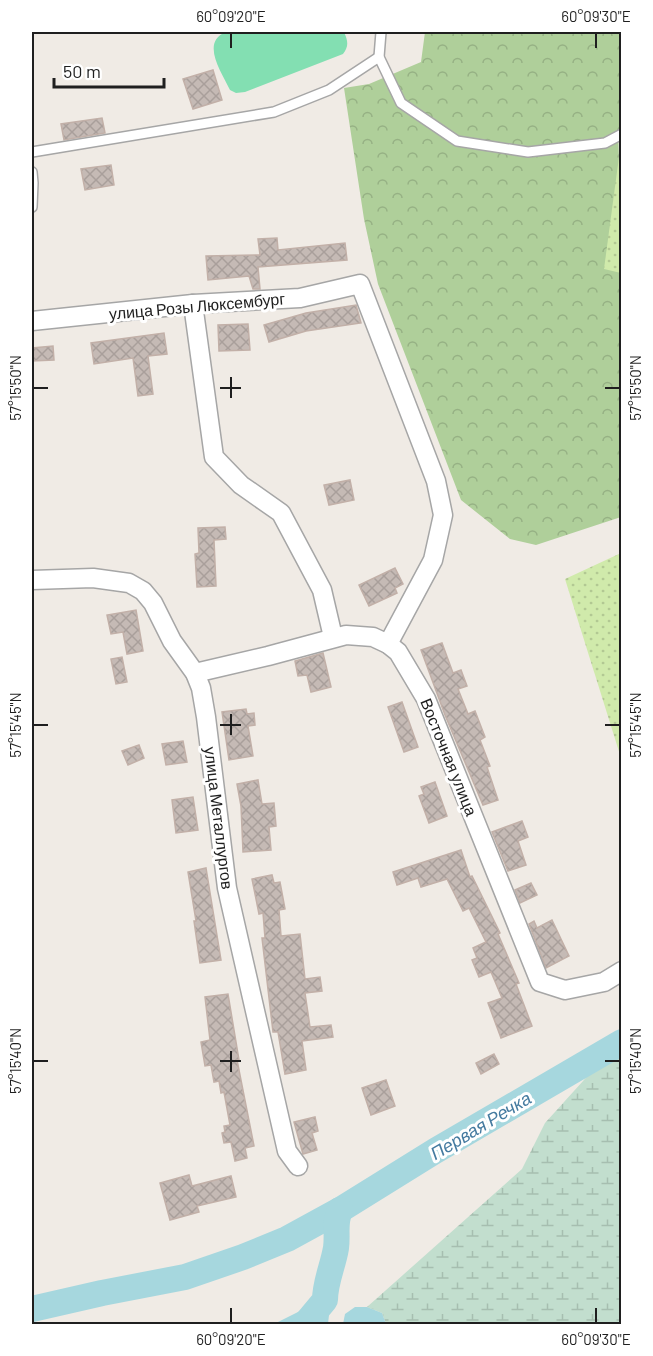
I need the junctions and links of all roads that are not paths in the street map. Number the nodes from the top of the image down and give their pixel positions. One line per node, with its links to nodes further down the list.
1 (381, 32): 2 (lane)
2 (379, 57): 3 (lane); 4 (lane)
3 (621, 134)
4 (32, 152)
5 (32, 172): 6 (lane)
6 (32, 207)
7 (193, 304): 8 (street, улица Розы Люксембург); 10 (street); 11 (street, улица Розы Люксембург)
8 (32, 321)
9 (32, 580): 12 (street, улица Металлургов)
10 (333, 637): 11 (street); 12 (street)
11 (388, 644): 13 (street, Восточная улица)
12 (195, 673): 14 (street, улица Металлургов)
13 (621, 970)
14 (298, 1166)

